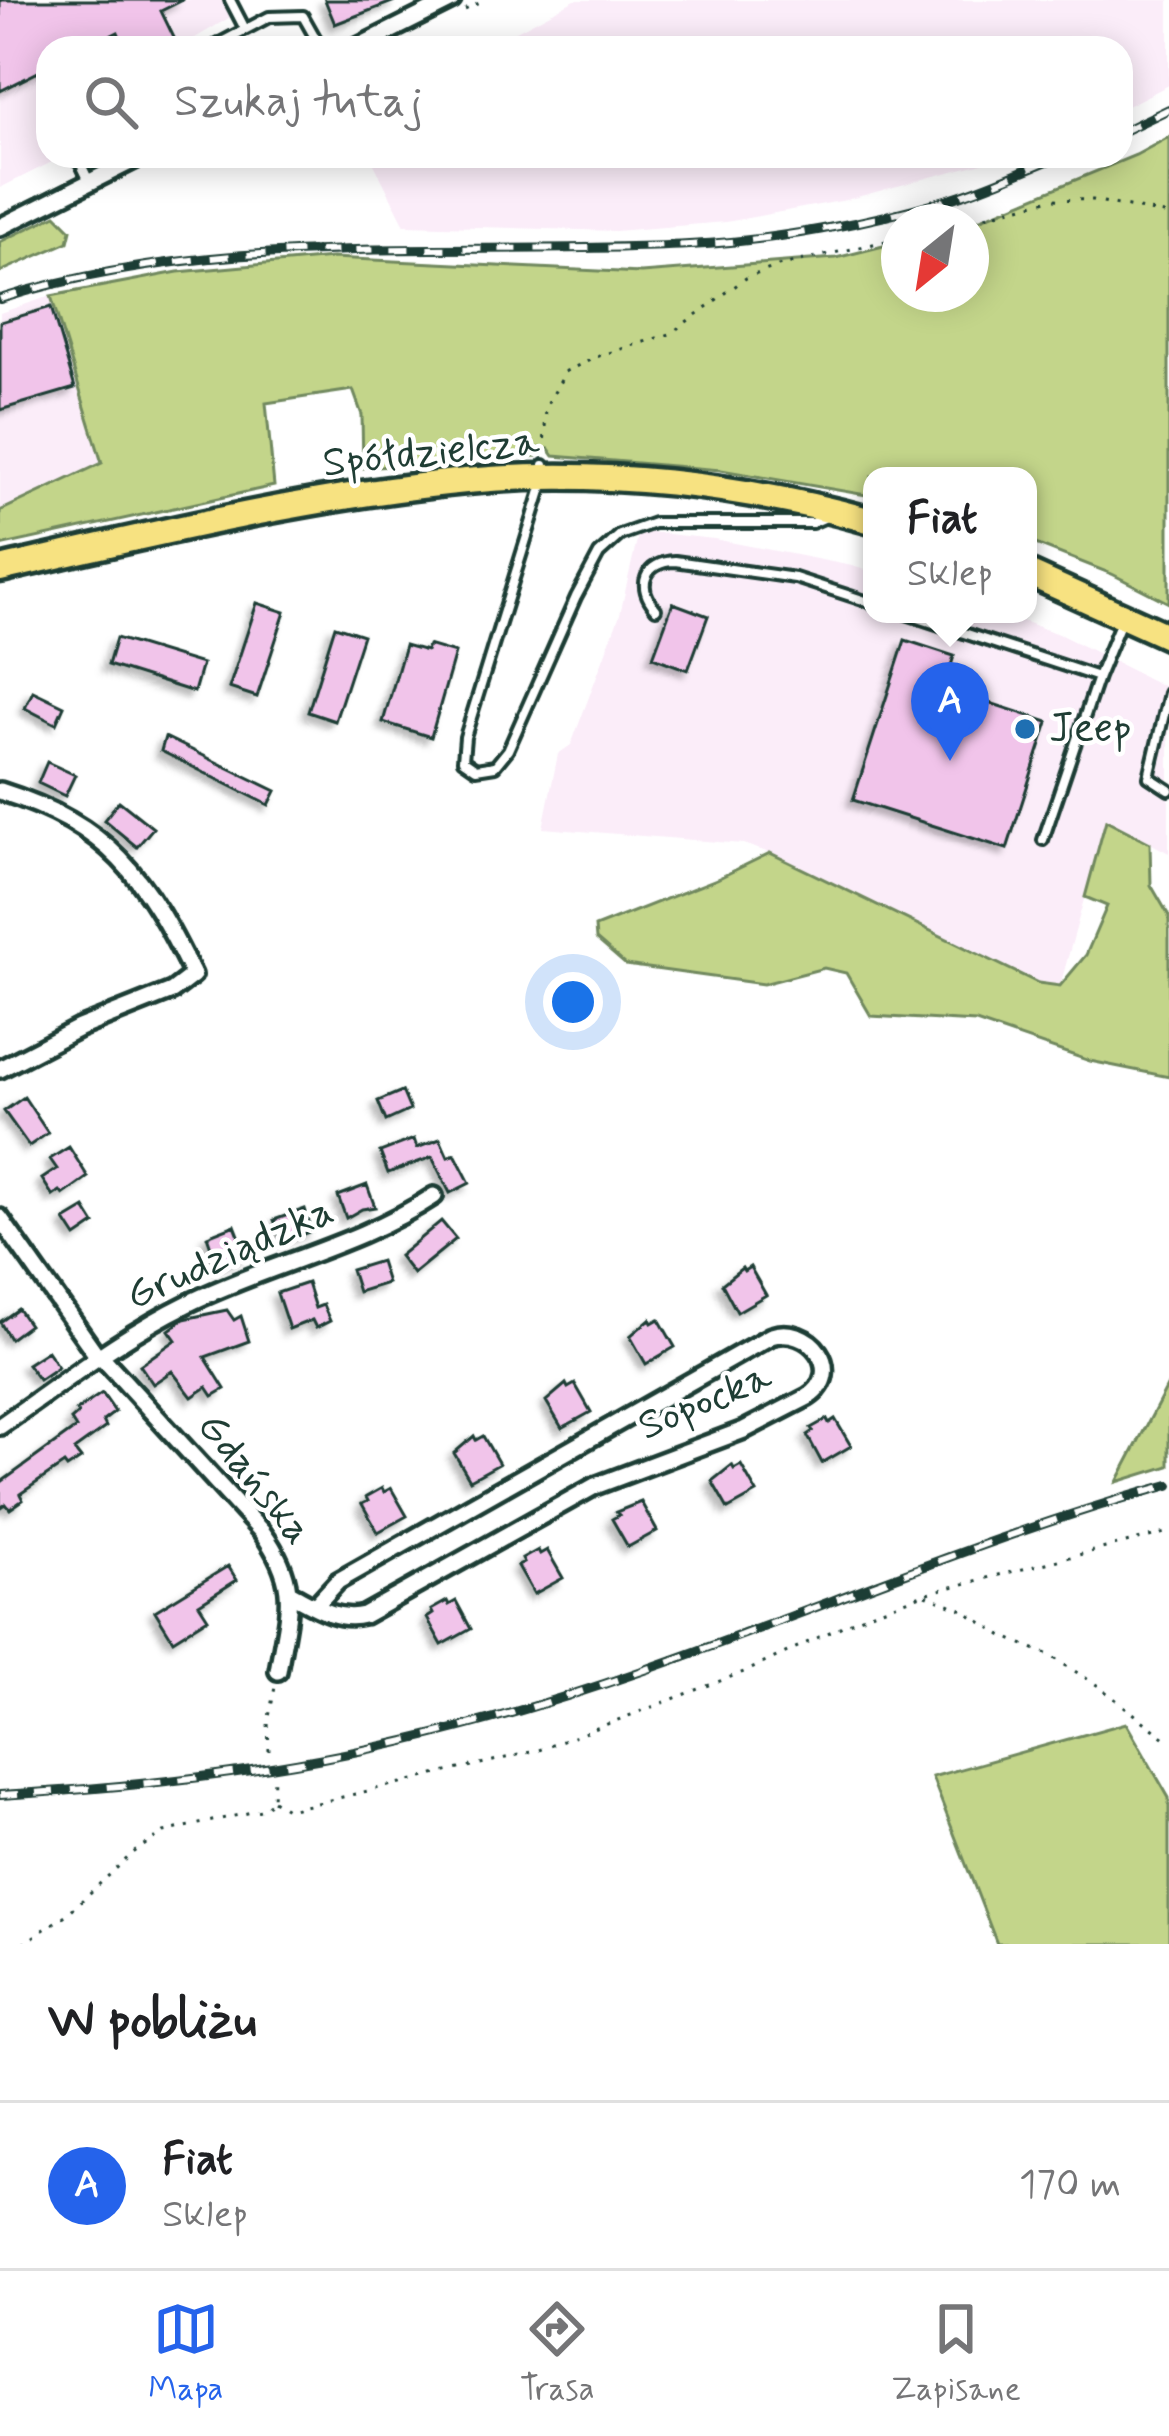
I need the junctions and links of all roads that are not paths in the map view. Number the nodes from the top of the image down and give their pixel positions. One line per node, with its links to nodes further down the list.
1 (230, 0): 3 (lane)
2 (452, 0): 6 (street)
3 (244, 27): 4 (lane); 5 (lane)
4 (231, 36)
5 (314, 36)
6 (380, 36)
7 (83, 168): 9 (lane)
8 (118, 168): 9 (street)
9 (89, 182): 10 (street)
10 (0, 227)
11 (544, 471): 12 (main road, Spółdzielcza); 12 (lane); 14 (main road, Spółdzielcza)
12 (839, 512): 13 (main road, Spółdzielcza)
13 (863, 518)
14 (0, 569)
15 (1037, 577): 18 (main road)
16 (863, 600): 17 (lane)
17 (656, 609)
18 (1125, 614): 20 (main road); 21 (lane)
19 (933, 623): 21 (lane)
20 (1169, 637)
21 (1098, 677): 25 (lane)
22 (1169, 693): 23 (lane)
23 (1169, 790)
24 (0, 791): 26 (street)
25 (1042, 840)
26 (0, 1069)
27 (434, 1196): 29 (street, Grudziądzka)
28 (0, 1218): 29 (street, Gdańska)
29 (99, 1356): 30 (street, Grudziądzka); 31 (street, Gdańska)
30 (0, 1426)
31 (290, 1594): 32 (street, Sopocka); 33 (street, Gdańska)
32 (315, 1606): 32 (street, Sopocka)
33 (278, 1671)

